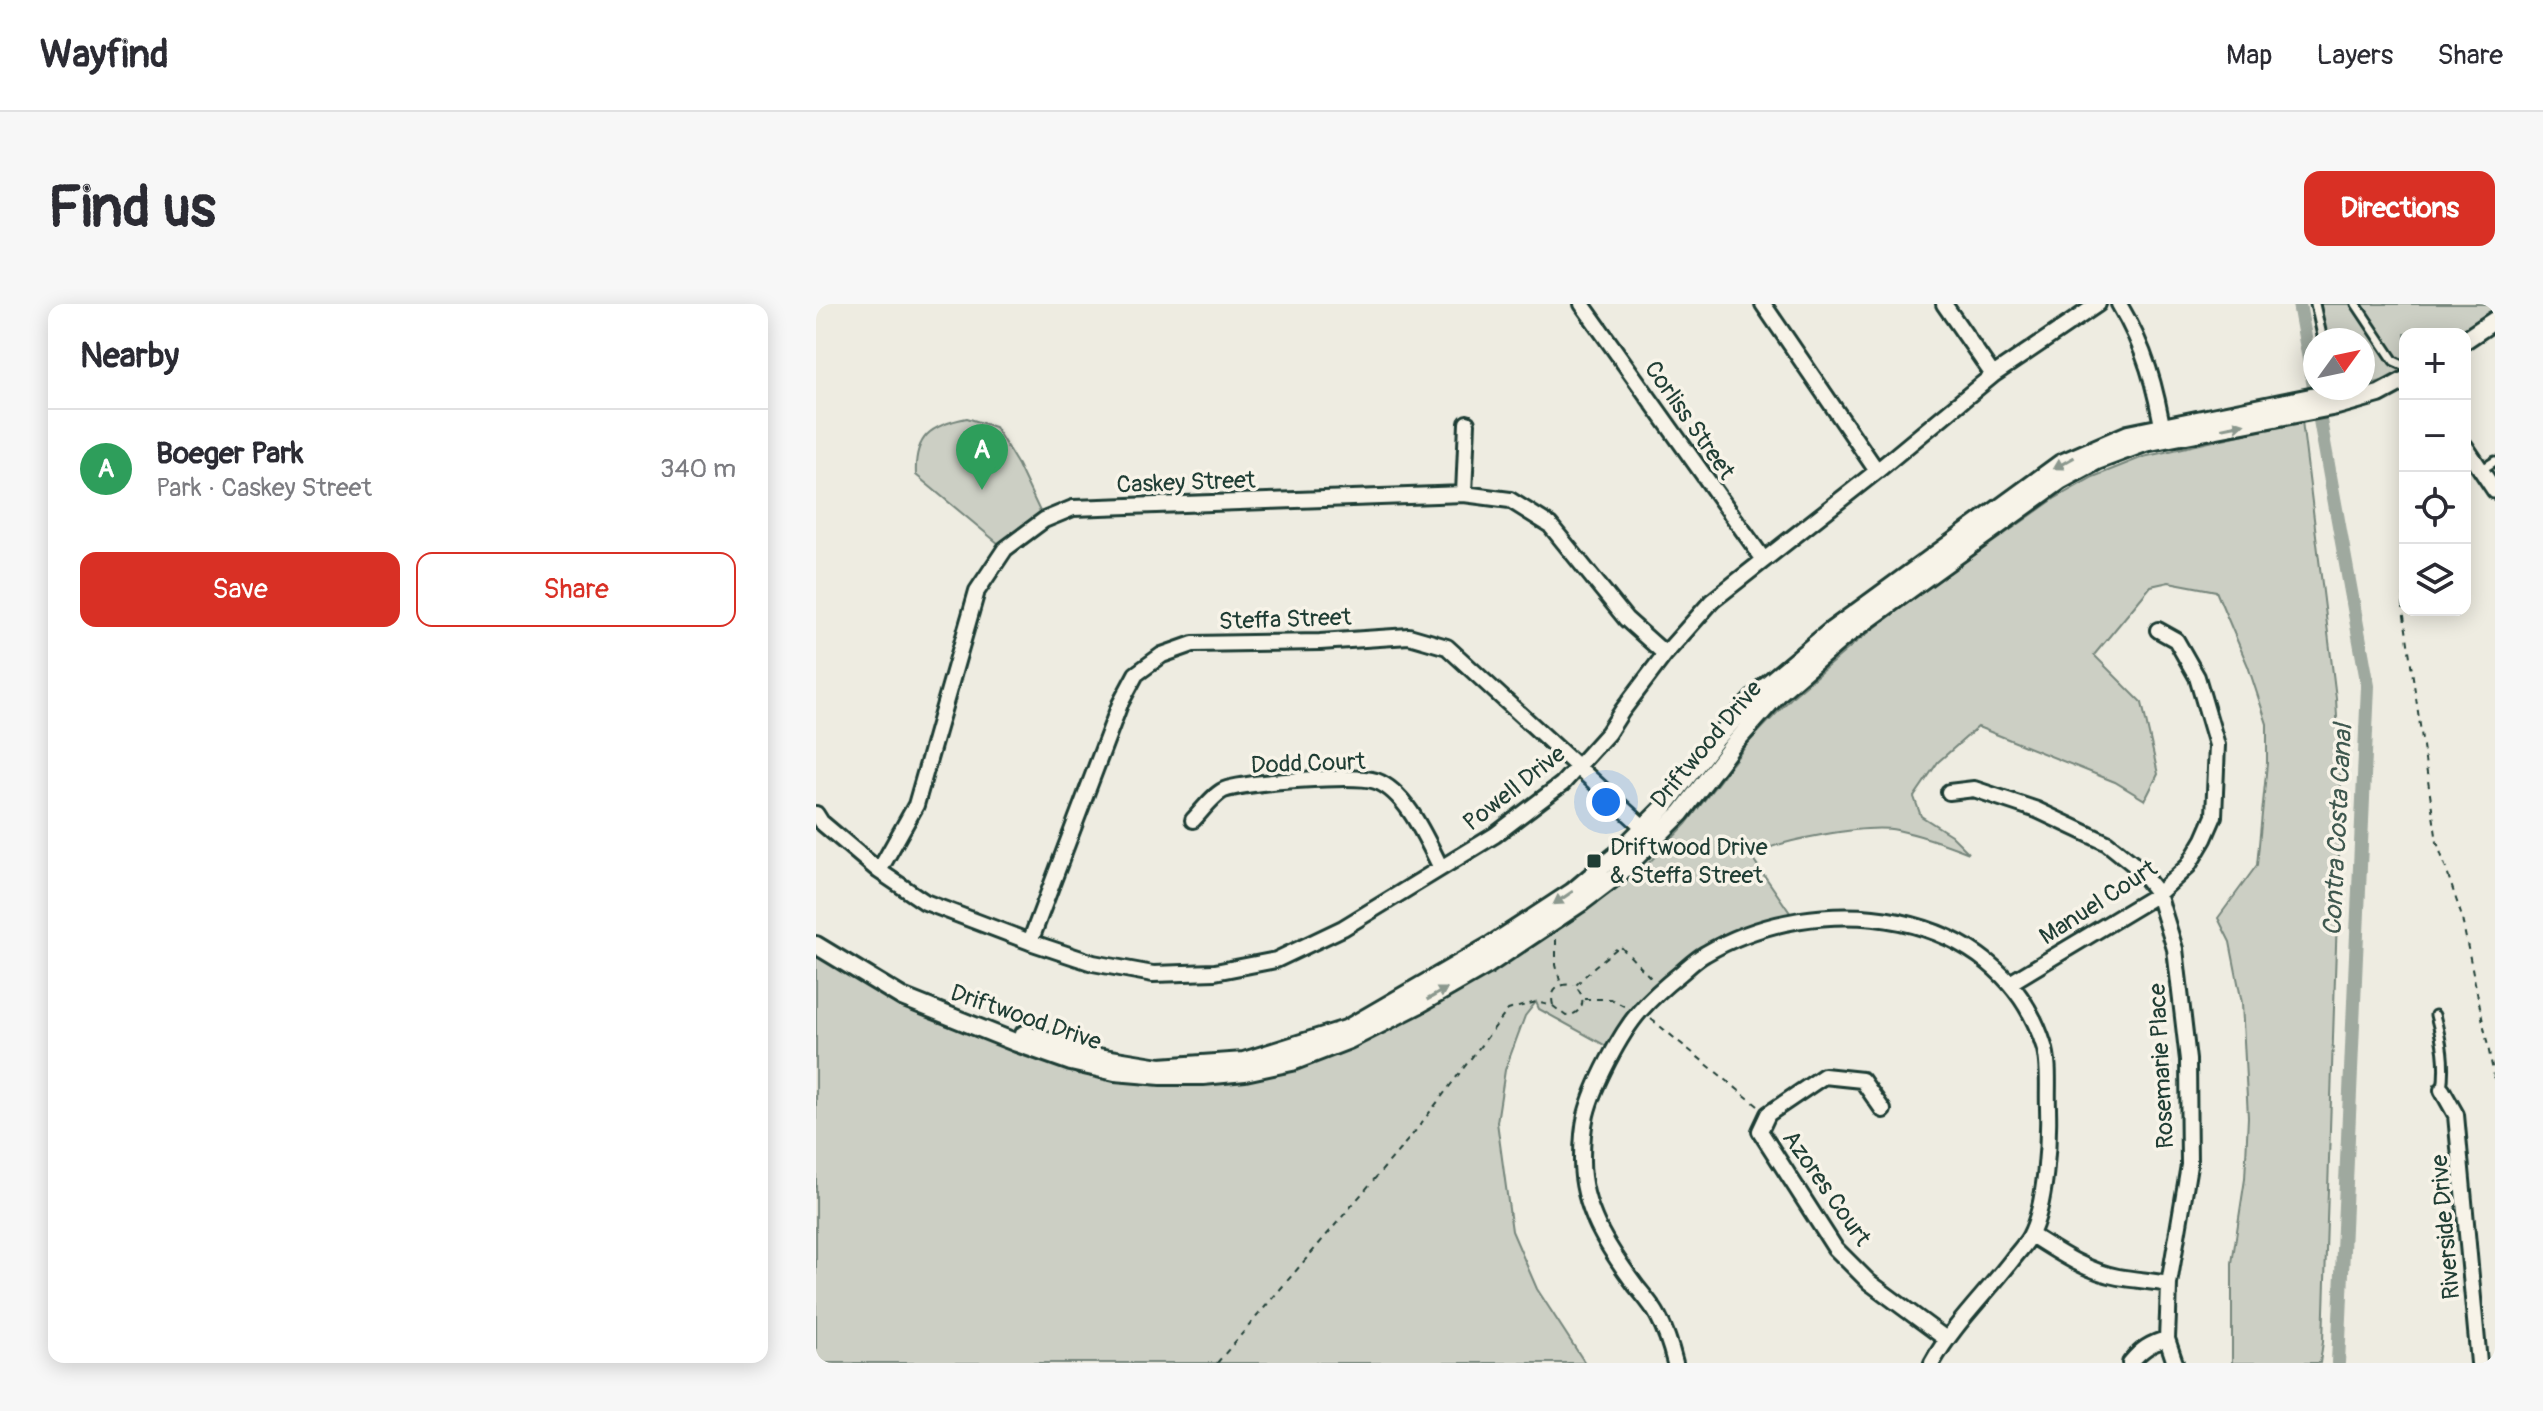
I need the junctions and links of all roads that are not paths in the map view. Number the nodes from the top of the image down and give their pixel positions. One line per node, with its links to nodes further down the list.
1 (1582, 304): 26 (street, Corliss Street)
2 (1763, 304): 23 (street)
3 (1944, 304): 12 (street)
4 (2098, 304): 12 (street, Powell Drive)
5 (2119, 304): 19 (street)
6 (2315, 304): 9 (lane)
7 (2356, 304): 11 (lane)
8 (2495, 320): 10 (street)
9 (2320, 328)
10 (2471, 336)
11 (2399, 363)
12 (1993, 375): 23 (street, Powell Drive)
13 (2399, 379): 15 (street, Driftwood Drive)
14 (2399, 382): 16 (street, Driftwood Drive)
15 (2375, 384)
16 (2375, 394)
17 (2319, 400): 19 (street, Driftwood Drive)
18 (1467, 423): 25 (street)
19 (2164, 433): 33 (street, Driftwood Drive, one-way to 33); 34 (street, Driftwood Drive)
20 (2471, 455): 22 (street)
21 (2495, 461): 22 (lane)
22 (2481, 470): 24 (street)
23 (1877, 471): 26 (street, Powell Drive)
24 (2495, 491)
25 (1464, 494): 28 (street, Caskey Street); 36 (street, Caskey Street)
26 (1764, 560): 28 (street, Powell Drive)
27 (2158, 630): 37 (street, Manuel Court)
28 (1665, 654): 29 (street, Powell Drive)
29 (1578, 768): 33 (street, Steffa Street); 35 (street, Powell Drive); 39 (street, Steffa Street)
30 (1949, 792): 37 (street)
31 (816, 814): 36 (street, Powell Drive)
32 (1193, 820): 35 (street, Dodd Court)
33 (1642, 828): 34 (street, Steffa Street); 38 (street, Driftwood Drive, one-way to 38)
34 (1657, 839): 40 (street, Driftwood Drive, one-way to 34)
35 (1441, 868): 39 (street, Powell Drive)
36 (879, 871): 39 (street, Powell Drive)
37 (2158, 894): 41 (street, Manuel Court); 46 (street, Rosemarie Place)
38 (816, 933)
39 (1030, 942)
40 (816, 945)
41 (2010, 983): 45 (street); 49 (street)
42 (2435, 1015): 43 (lane)
43 (2442, 1090): 53 (street, Riverside Drive)
44 (1883, 1110): 47 (street, Azores Court)
45 (2031, 1235): 46 (street); 47 (street)
46 (2169, 1284): 48 (street, Rosemarie Place)
47 (1946, 1339): 50 (street)
48 (2167, 1339): 51 (street); 52 (street)
49 (1675, 1363)
50 (1932, 1363)
51 (2130, 1363)
52 (2175, 1363)
53 (2479, 1363)

